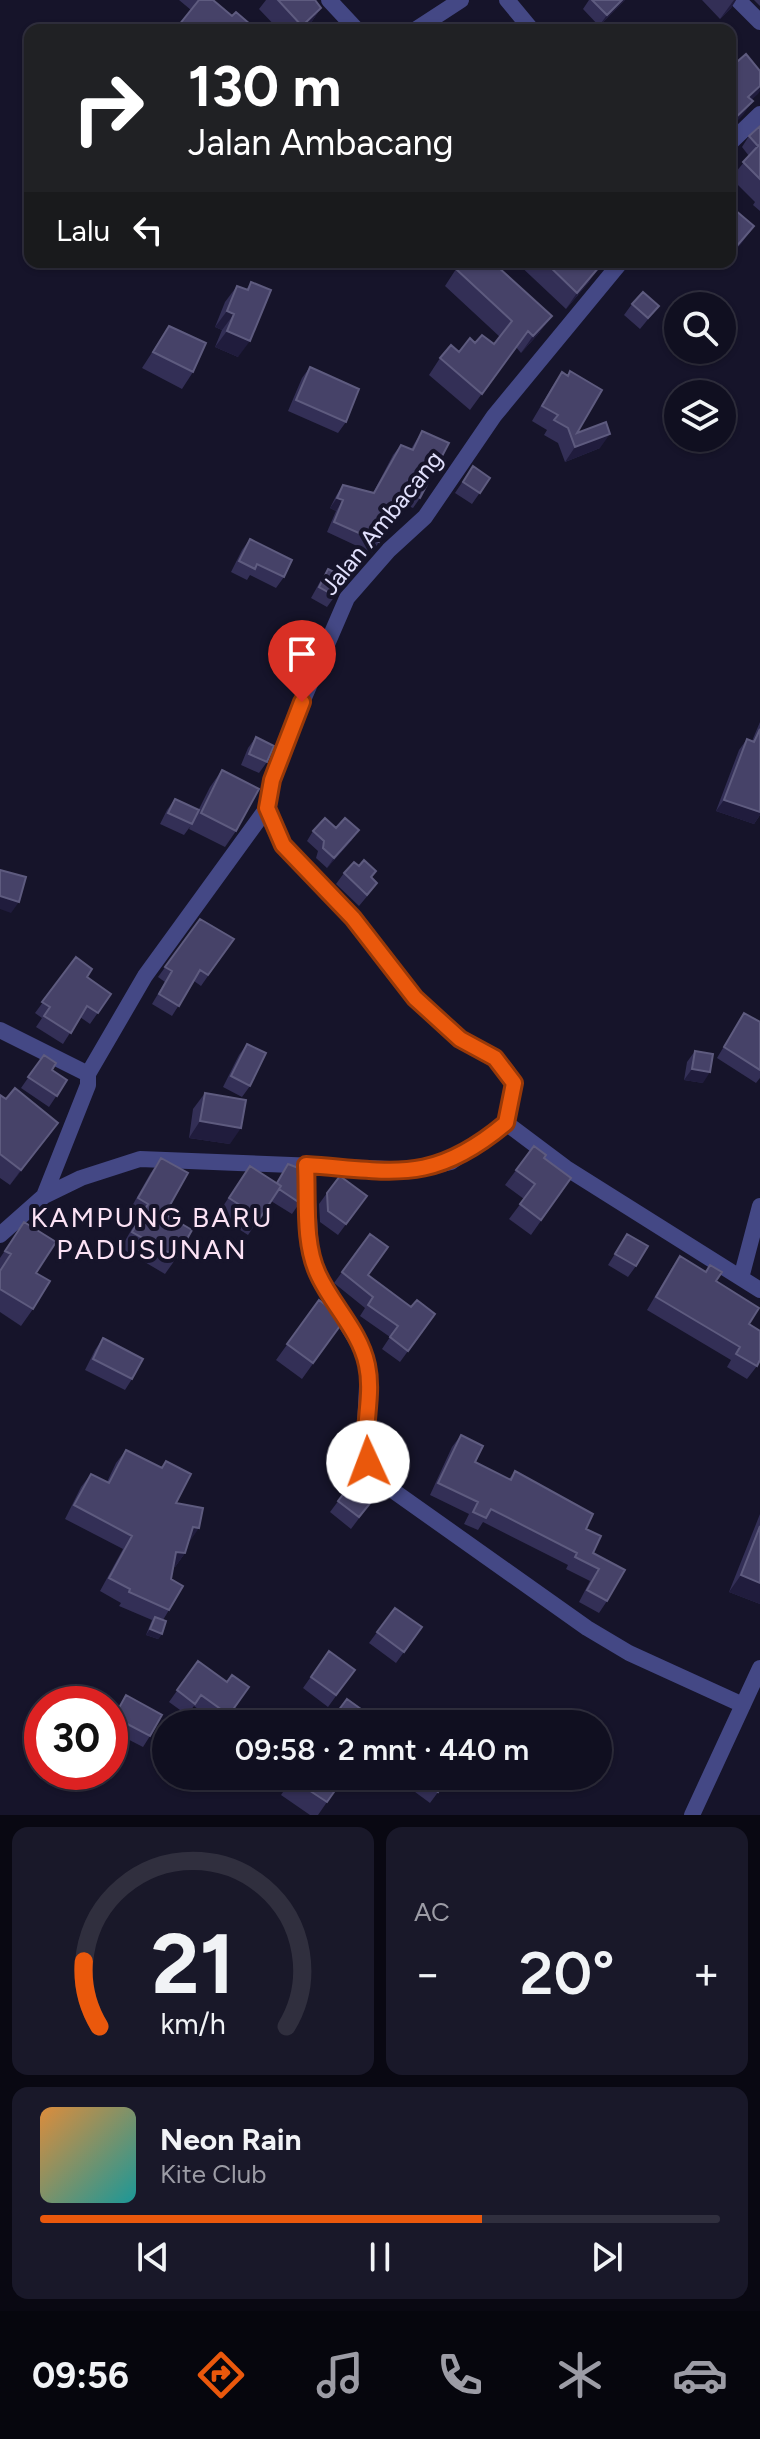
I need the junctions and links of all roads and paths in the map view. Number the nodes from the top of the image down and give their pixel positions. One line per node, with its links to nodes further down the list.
1 (329, 0): 6 (street)
2 (461, 0): 7 (street)
3 (507, 0): 8 (street)
4 (738, 0): 5 (street)
5 (760, 22)
6 (351, 24)
7 (424, 24)
8 (527, 24)
9 (760, 114): 10 (street)
10 (736, 137)
11 (616, 268): 12 (street, Jalan Ambacang)
12 (267, 808): 14 (street); 15 (street)
13 (0, 1030): 14 (street)
14 (88, 1074): 17 (street)
15 (506, 1123): 16 (street); 20 (street)
16 (306, 1165): 17 (street); 23 (street)
17 (44, 1196): 19 (street)
18 (760, 1206): 20 (street)
19 (0, 1235)
20 (741, 1278): 21 (street)
21 (760, 1290)
22 (760, 1668): 23 (street)
23 (743, 1705): 24 (street)
24 (692, 1815)

